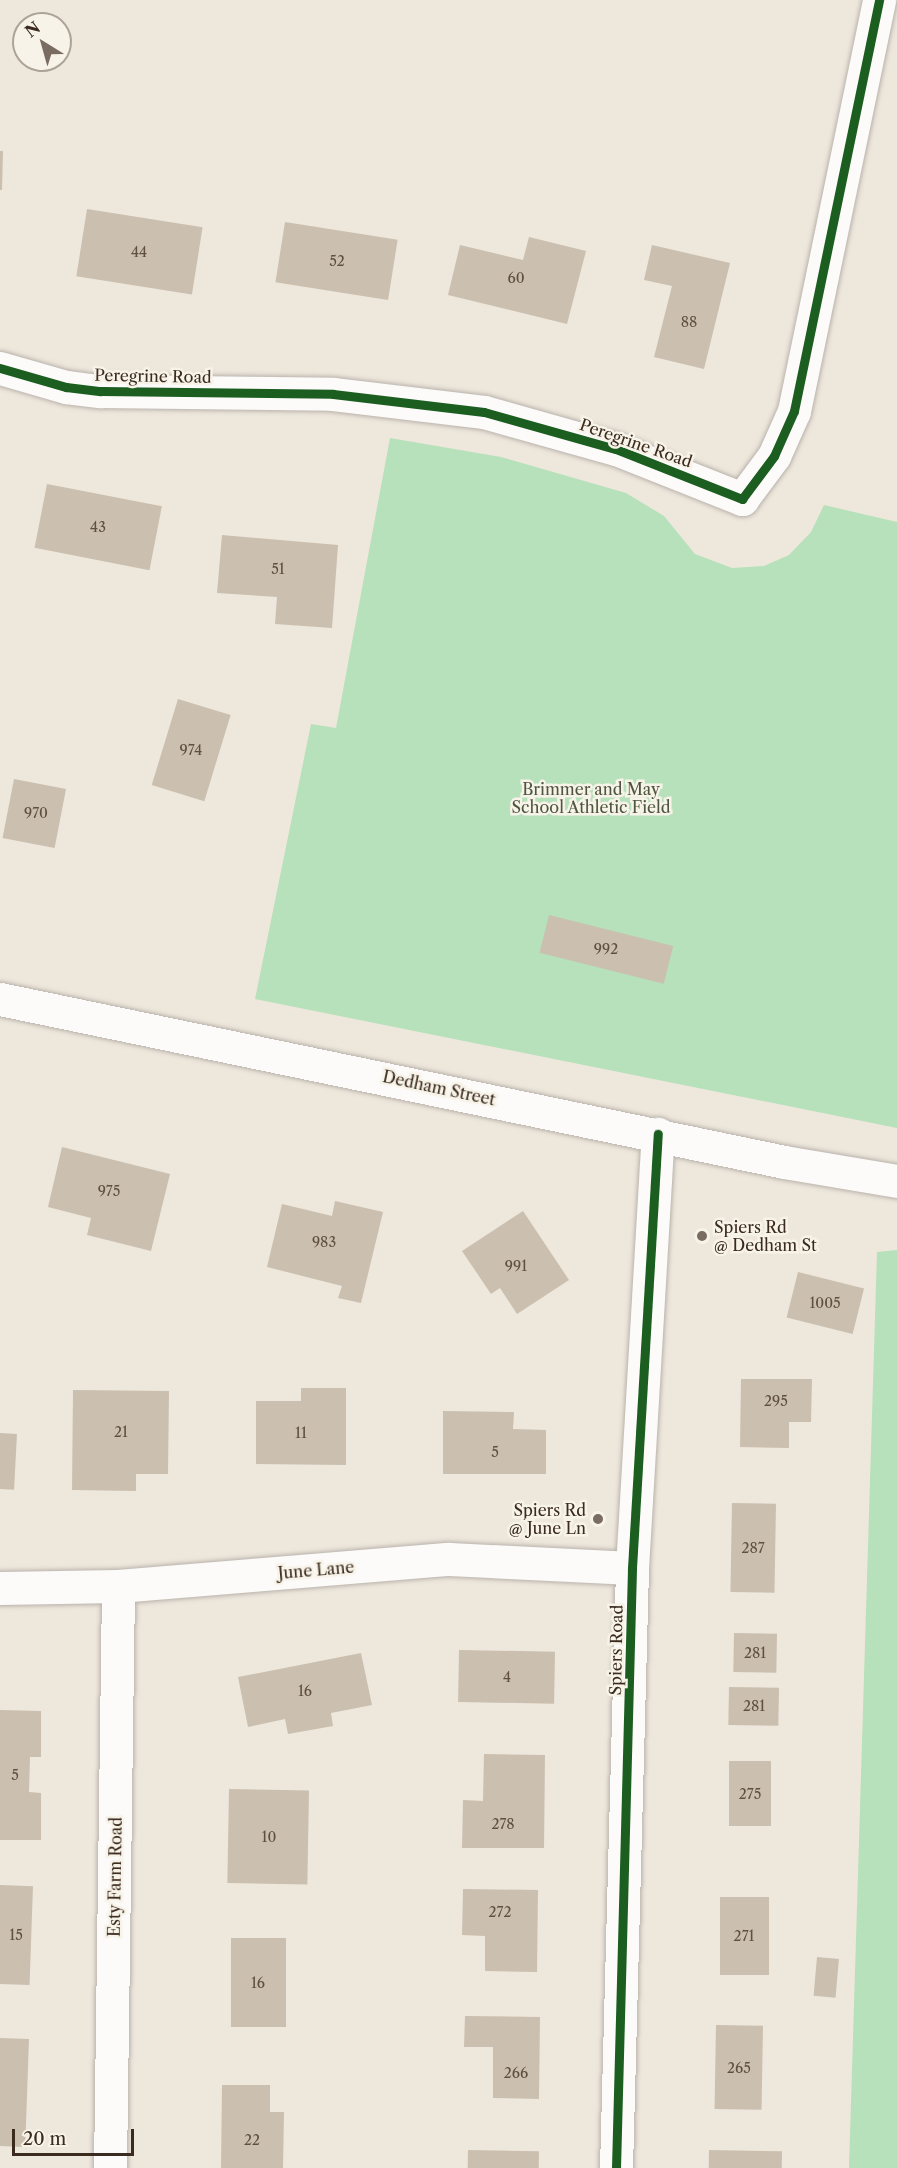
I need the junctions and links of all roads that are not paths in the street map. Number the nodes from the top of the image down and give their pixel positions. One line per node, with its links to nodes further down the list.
1 (879, 0): 2 (street, Peregrine Road)
2 (0, 368)
3 (0, 999): 4 (street, Dedham Street)
4 (658, 1134): 5 (street, Dedham Street); 6 (street, Spiers Road)
5 (887, 1180)
6 (632, 1568): 7 (street, June Lane); 10 (street, Spiers Road)
7 (118, 1586): 8 (street, June Lane); 9 (street, Esty Farm Road)
8 (0, 1588)
9 (110, 2168)
10 (616, 2168)

